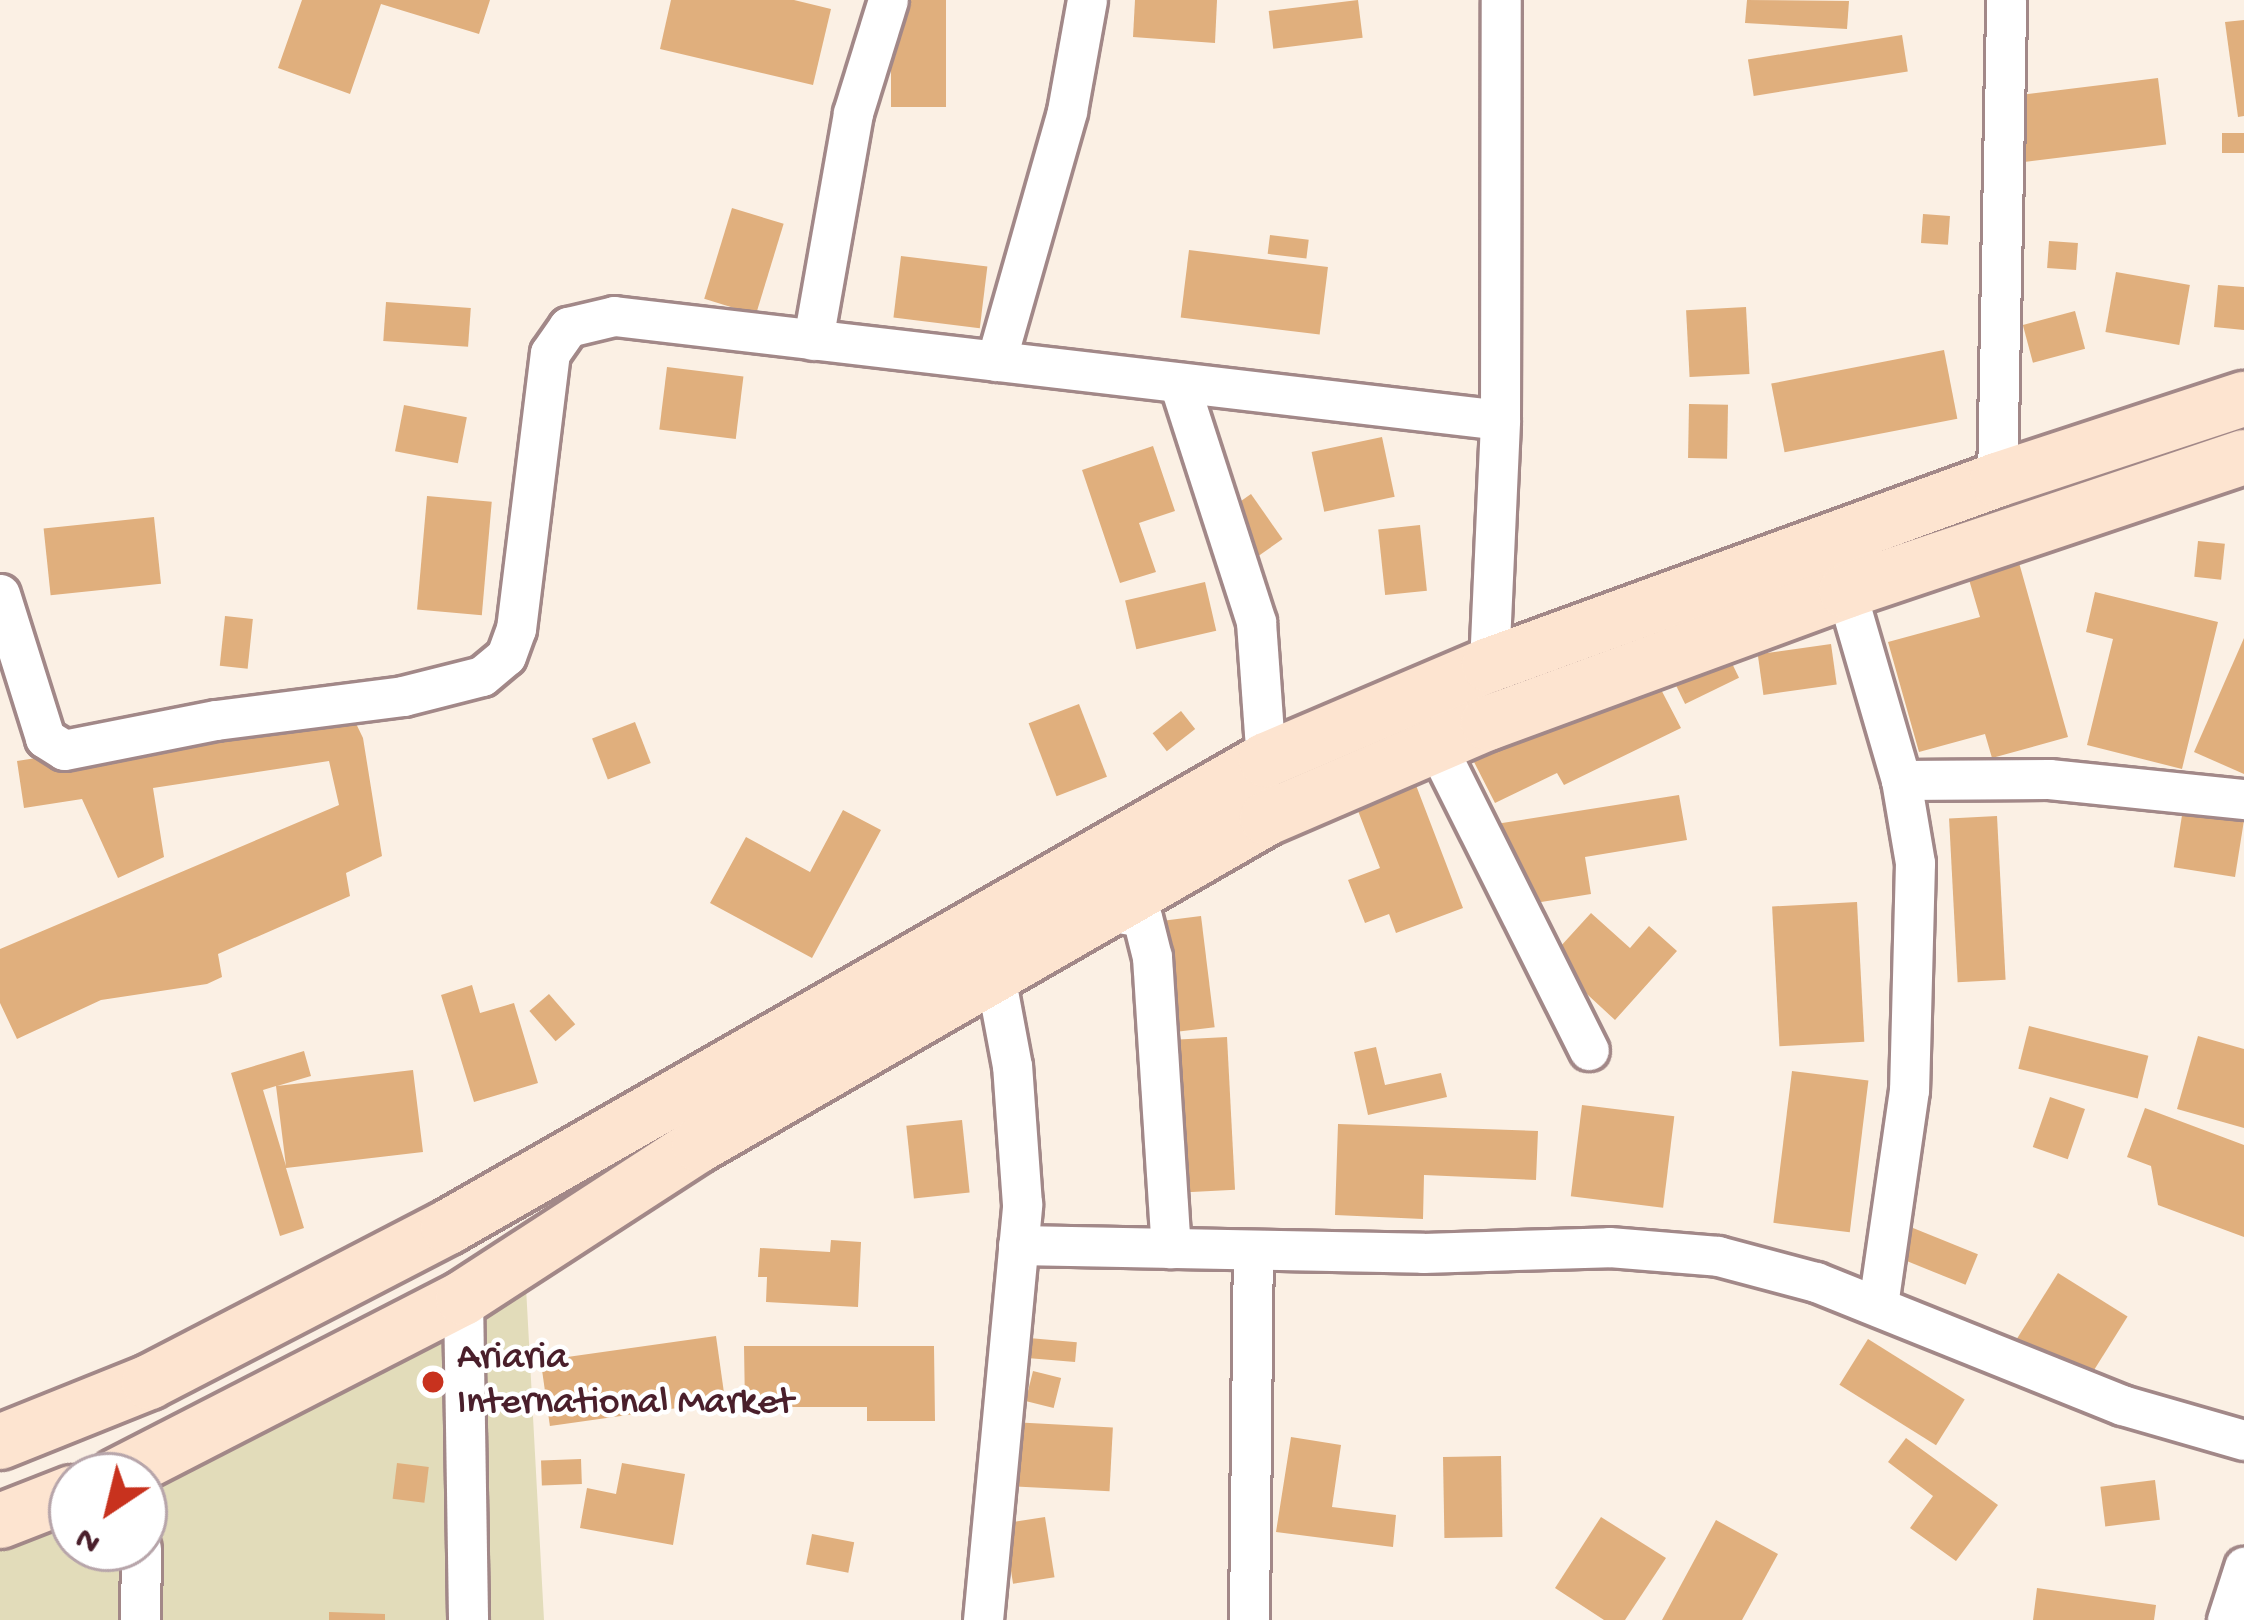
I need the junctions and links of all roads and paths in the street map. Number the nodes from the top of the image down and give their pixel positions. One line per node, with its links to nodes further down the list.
1 (887, 0): 5 (street)
2 (1087, 0): 6 (street)
3 (1502, 0): 9 (street)
4 (2006, 0): 11 (street)
5 (813, 340): 6 (street); 13 (street)
6 (996, 361): 7 (street)
7 (1179, 382): 9 (street); 16 (street)
8 (2244, 399): 11 (main road)
9 (1500, 420): 14 (street)
10 (2244, 457): 12 (main road)
11 (1997, 480): 14 (main road)
12 (1846, 591): 15 (main road); 17 (street)
13 (0, 594)
14 (1489, 665): 16 (main road)
15 (1437, 747): 19 (main road); 21 (street)
16 (1266, 760): 28 (main road)
17 (1901, 781): 18 (street); 26 (street)
18 (2244, 799)
19 (1106, 911): 20 (main road); 23 (street)
20 (995, 975): 22 (street); 25 (main road)
21 (1589, 1050)
22 (1018, 1245): 23 (street); 36 (street)
23 (1171, 1248): 24 (street)
24 (1253, 1250): 26 (street); 37 (street)
25 (463, 1298): 29 (main road); 35 (street)
26 (1878, 1305): 27 (street)
27 (2244, 1440)
28 (0, 1442)
29 (168, 1455)
30 (48, 1502): 31 (main road)
31 (0, 1521)
32 (2244, 1567): 38 (street)
33 (141, 1572): 34 (street)
34 (140, 1620)
35 (468, 1620)
36 (983, 1620)
37 (1249, 1620)
38 (2227, 1620)

